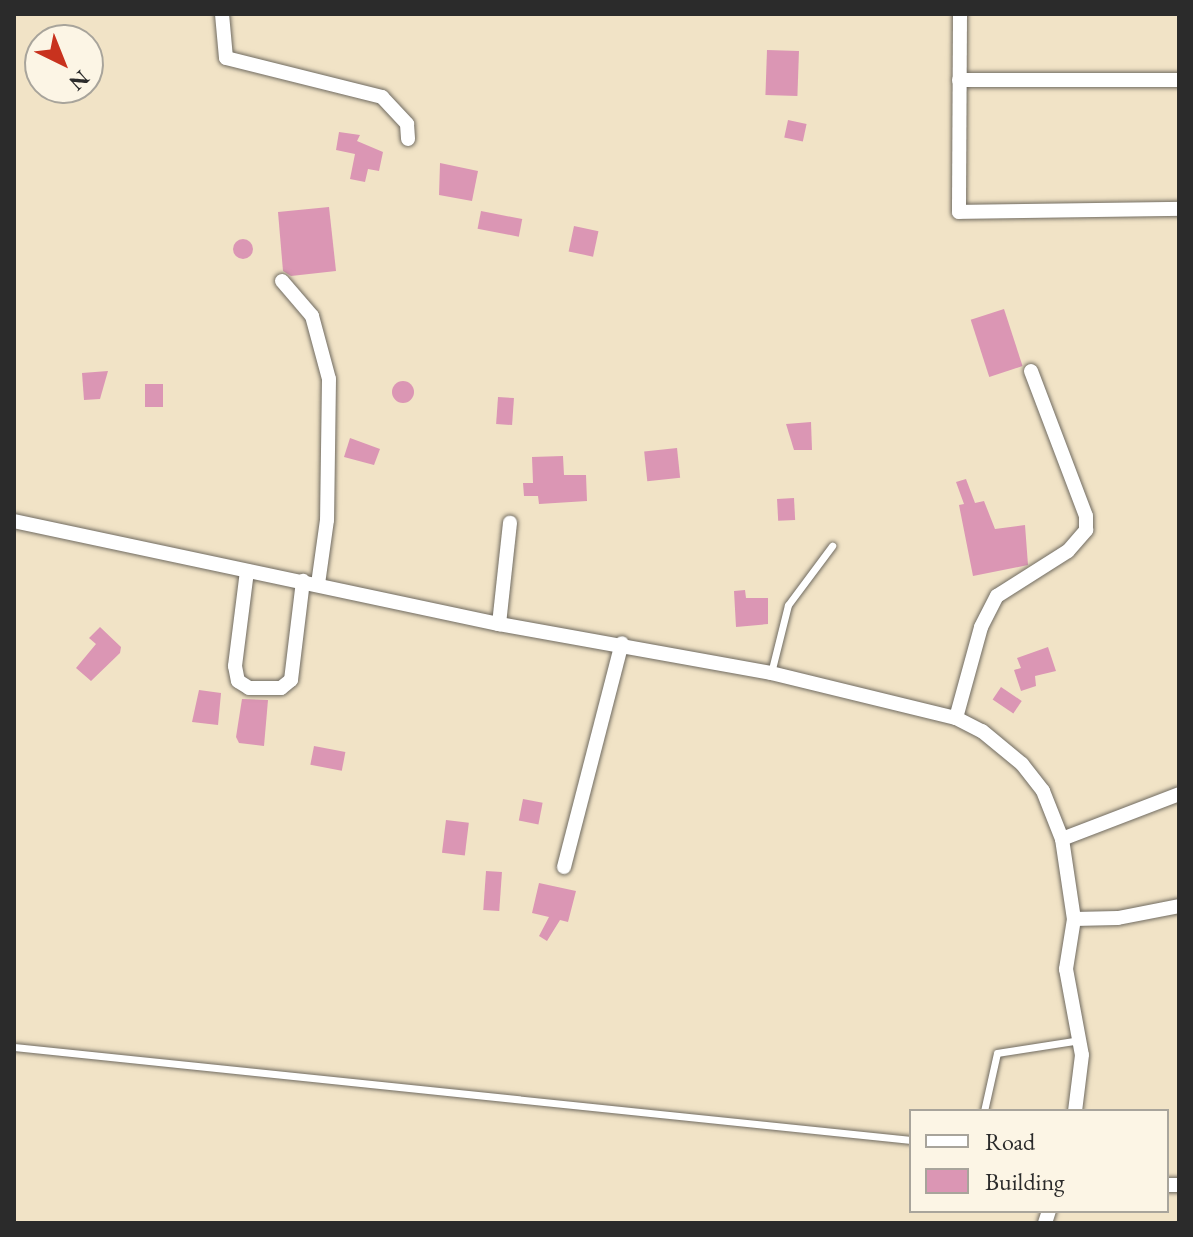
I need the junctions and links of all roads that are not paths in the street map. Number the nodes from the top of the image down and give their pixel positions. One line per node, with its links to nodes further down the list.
1 (222, 14): 5 (street)
2 (960, 14): 3 (street)
3 (959, 80): 4 (street); 6 (street)
4 (1179, 80)
5 (408, 139)
6 (1179, 209)
7 (282, 281): 13 (street)
8 (1031, 371): 17 (street)
9 (14, 521): 12 (street)
10 (510, 523): 14 (street)
11 (832, 546): 16 (lane)
12 (247, 571): 13 (street); 13 (street)
13 (310, 582): 14 (street)
14 (499, 624): 15 (street)
15 (622, 643): 16 (street); 20 (street)
16 (771, 673): 17 (street)
17 (956, 718): 19 (street)
18 (1179, 794): 19 (street)
19 (1062, 839): 22 (street)
20 (564, 867)
21 (1179, 906): 22 (street)
22 (1074, 919): 23 (street)
23 (1080, 1040): 25 (lane); 26 (street)
24 (14, 1047): 27 (lane)
25 (984, 1109)
26 (1076, 1109)
27 (909, 1140)

